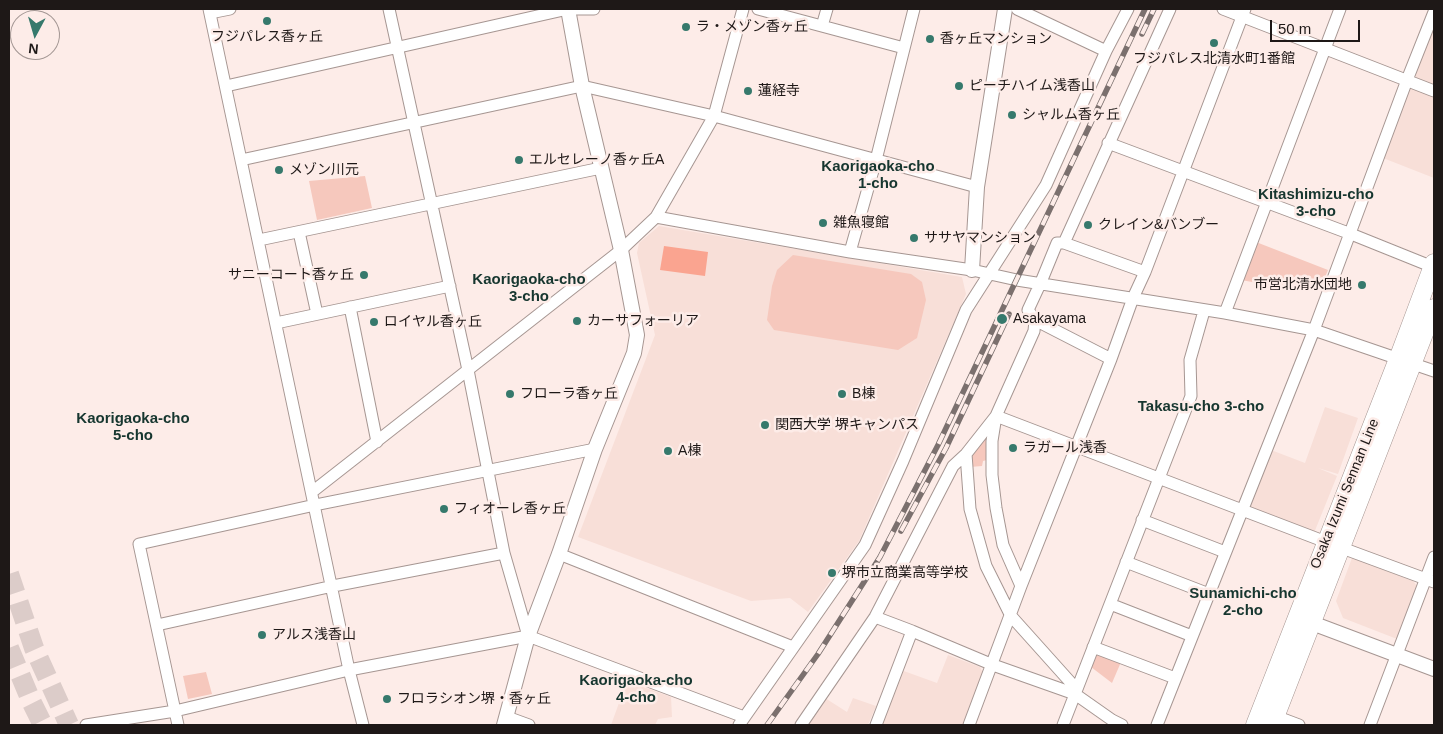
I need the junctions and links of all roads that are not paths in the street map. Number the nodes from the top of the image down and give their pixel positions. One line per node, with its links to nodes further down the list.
1 (230, 9): 15 (street)
2 (390, 9): 19 (street)
3 (568, 9): 4 (street); 19 (street); 25 (street)
4 (594, 9)
5 (743, 9): 27 (street)
6 (758, 9): 18 (street)
7 (827, 9): 18 (street)
8 (914, 9): 20 (street)
9 (1005, 9): 34 (street)
10 (1017, 9): 22 (street)
11 (1128, 9): 22 (street)
12 (1170, 9): 29 (street)
13 (1223, 9): 16 (street)
14 (1340, 9): 21 (street)
15 (210, 11): 24 (street)
16 (1244, 12): 21 (street); 33 (street)
17 (1434, 12): 23 (street)
18 (822, 26): 20 (street)
19 (398, 47): 24 (street); 28 (street)
20 (904, 48): 31 (street)
21 (1325, 48): 23 (street); 36 (street)
22 (1106, 51): 47 (street)
23 (1407, 80): 26 (street); 39 (street)
24 (226, 86): 30 (street)
25 (582, 86): 27 (street); 28 (street); 32 (street)
26 (1434, 91)
27 (714, 116): 31 (street); 37 (street)
28 (414, 123): 30 (street); 35 (street)
29 (1108, 143): 33 (street); 41 (street)
30 (241, 160): 40 (street)
31 (876, 160): 34 (street); 43 (street)
32 (601, 168): 35 (street); 42 (street)
33 (1183, 171): 36 (street); 46 (street)
34 (977, 187): 45 (street)
35 (432, 203): 38 (street); 49 (street)
36 (1266, 203): 39 (street); 55 (street)
37 (656, 217): 42 (street); 43 (street)
38 (299, 232): 40 (street); 54 (street)
39 (1351, 234): 44 (street); 58 (street)
40 (259, 240): 57 (street)
41 (1064, 243): 46 (street); 48 (street)
42 (621, 250): 61 (street); 66 (street)
43 (850, 252): 45 (street)
44 (1434, 265): 60 (main road, Osaka Izumi Sennan Line)
45 (972, 270): 47 (street)
46 (1145, 272): 50 (street)
47 (989, 274): 48 (street); 92 (street)
48 (1041, 282): 50 (street); 56 (street)
49 (450, 286): 51 (street); 61 (street)
50 (1133, 298): 53 (street); 59 (street)
51 (350, 307): 54 (street); 64 (street)
52 (1434, 308): 60 (main road, Osaka Izumi Sennan Line)
53 (1204, 311): 55 (street); 69 (street)
54 (317, 314): 57 (street)
55 (1225, 314): 58 (street)
56 (1034, 320): 59 (street); 63 (street)
57 (276, 322): 70 (street)
58 (1314, 330): 60 (street); 72 (street)
59 (1111, 360): 65 (street)
60 (1405, 362): 62 (street); 74 (main road, Osaka Izumi Sennan Line)
61 (468, 370): 64 (street); 68 (street)
62 (1434, 371)
63 (996, 416): 65 (street); 67 (street); 82 (street)
64 (377, 442): 70 (street)
65 (1077, 446): 69 (street); 82 (street)
66 (595, 449): 68 (street); 77 (street)
67 (966, 454): 85 (street); 86 (street)
68 (488, 471): 71 (street); 76 (street)
69 (1159, 477): 72 (street); 73 (street)
70 (312, 492): 71 (street)
71 (315, 505): 81 (street); 88 (street)
72 (1242, 510): 74 (street); 75 (street)
73 (1142, 520): 75 (street); 79 (street)
74 (1334, 545): 80 (street); 87 (main road, Osaka Izumi Sennan Line)
75 (1226, 552): 83 (street)
76 (504, 553): 81 (street); 90 (street)
77 (559, 554): 90 (street); 92 (street)
78 (1434, 557): 80 (street)
79 (1126, 562): 83 (street); 84 (street)
80 (1430, 580): 94 (street)
81 (333, 586): 88 (street); 97 (street)
82 (1021, 586): 85 (street)
83 (1209, 594): 91 (street)
84 (1110, 604): 91 (street); 93 (street)
85 (1011, 616): 95 (street); 99 (street)
86 (874, 617): 89 (street); 108 (street)
87 (1304, 620): 94 (street); 103 (main road, Osaka Izumi Sennan Line); 114 (main road, Osaka Izumi Sennan Line)
88 (157, 625): 100 (street)
89 (912, 631): 95 (street); 109 (street)
90 (528, 636): 97 (street); 101 (street); 102 (street)
91 (1192, 636): 98 (street)
92 (793, 647): 102 (street)
93 (1093, 647): 98 (street); 99 (street)
94 (1397, 655): 96 (street); 116 (street)
95 (993, 665): 99 (street); 110 (street)
96 (1434, 669)
97 (349, 670): 100 (street); 106 (street)
98 (1175, 678): 113 (street)
99 (1075, 694): 111 (street); 112 (street)
100 (175, 711): 104 (street); 105 (street)
101 (506, 721): 107 (street)
102 (741, 721)
103 (1274, 721): 115 (street)
104 (86, 725)
105 (178, 725)
106 (363, 725)
107 (530, 725)
108 (801, 725)
109 (876, 725)
110 (969, 725)
111 (1063, 725)
112 (1122, 725)
113 (1156, 725)
114 (1255, 725)
115 (1299, 725)
116 (1370, 725)

